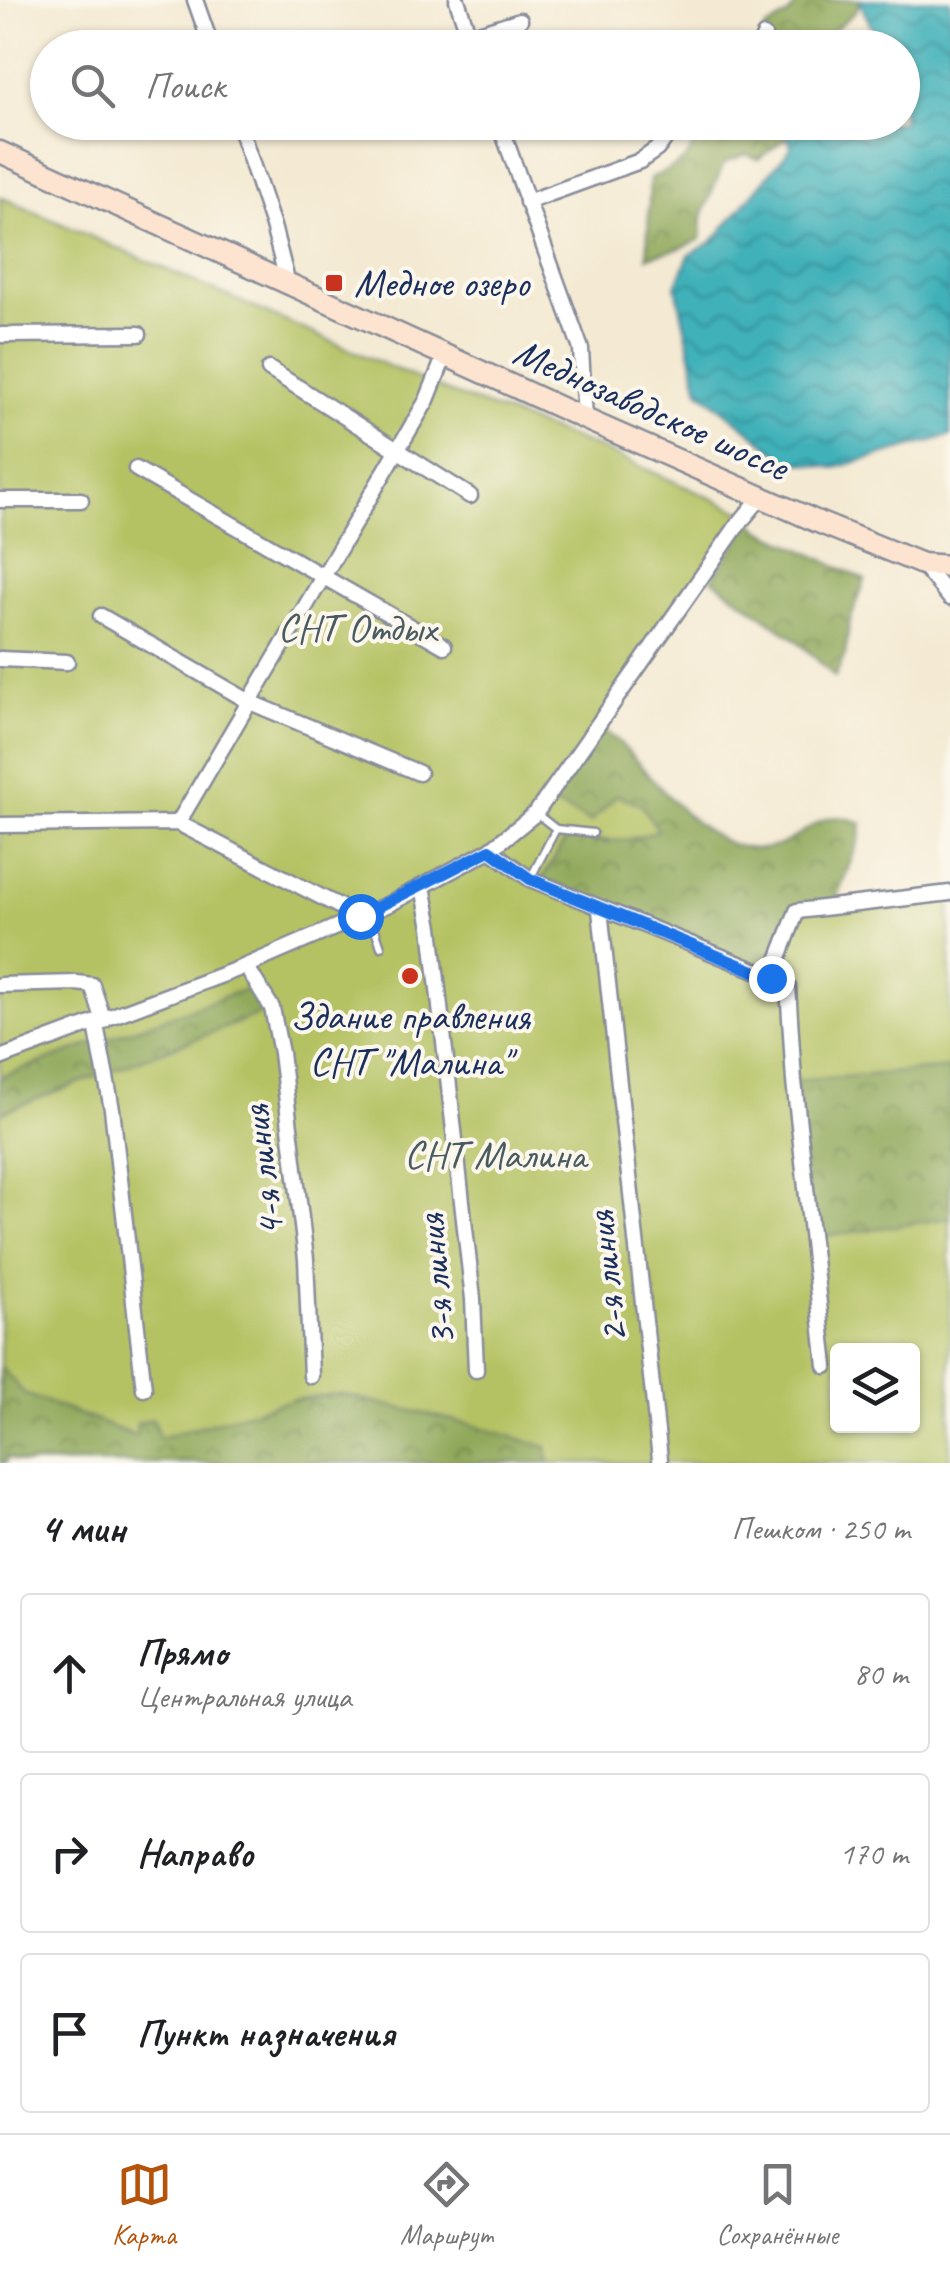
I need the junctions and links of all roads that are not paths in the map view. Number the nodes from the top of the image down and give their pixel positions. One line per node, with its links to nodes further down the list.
1 (196, 0): 4 (street)
2 (457, 0): 5 (street)
3 (520, 20): 6 (street)
4 (206, 30)
5 (467, 30)
6 (498, 30)
7 (244, 140): 12 (street)
8 (505, 140): 11 (street)
9 (664, 140): 11 (street)
10 (0, 152): 12 (main road, Меднозаводское шоссе)
11 (527, 202): 17 (street)
12 (288, 284): 15 (main road, Меднозаводское шоссе)
13 (0, 334): 14 (street)
14 (139, 334)
15 (445, 355): 17 (main road, Меднозаводское шоссе); 18 (street)
16 (268, 369): 18 (street)
17 (586, 420): 21 (main road, Меднозаводское шоссе)
18 (399, 449): 20 (street); 26 (street)
19 (136, 469): 26 (street)
20 (470, 496)
21 (761, 497): 24 (main road, Меднозаводское шоссе); 34 (street)
22 (0, 500): 23 (street)
23 (81, 500)
24 (922, 564): 25 (main road, Меднозаводское шоссе); 27 (street)
25 (950, 566)
26 (323, 577): 29 (street); 32 (street)
27 (950, 598)
28 (101, 616): 32 (street)
29 (444, 646)
30 (0, 659): 31 (street)
31 (67, 662)
32 (250, 702): 33 (street); 35 (street)
33 (419, 773)
34 (536, 813): 37 (lane); 39 (street)
35 (178, 824): 36 (street); 44 (street)
36 (0, 825)
37 (556, 829): 38 (lane); 40 (lane)
38 (593, 833)
39 (490, 850): 40 (street); 41 (street)
40 (530, 879): 43 (street)
41 (423, 886): 44 (street); 52 (street, 3-я линия)
42 (950, 893): 47 (street)
43 (600, 910): 47 (street); 55 (street, 2-я линия)
44 (365, 914): 45 (lane); 46 (street)
45 (381, 946)
46 (246, 966): 49 (street); 53 (street, 4-я линия)
47 (771, 978): 51 (street)
48 (0, 985): 49 (street)
49 (100, 1023): 50 (street); 54 (street)
50 (0, 1058)
51 (826, 1366)
52 (476, 1370)
53 (311, 1376)
54 (144, 1389)
55 (660, 1459)

